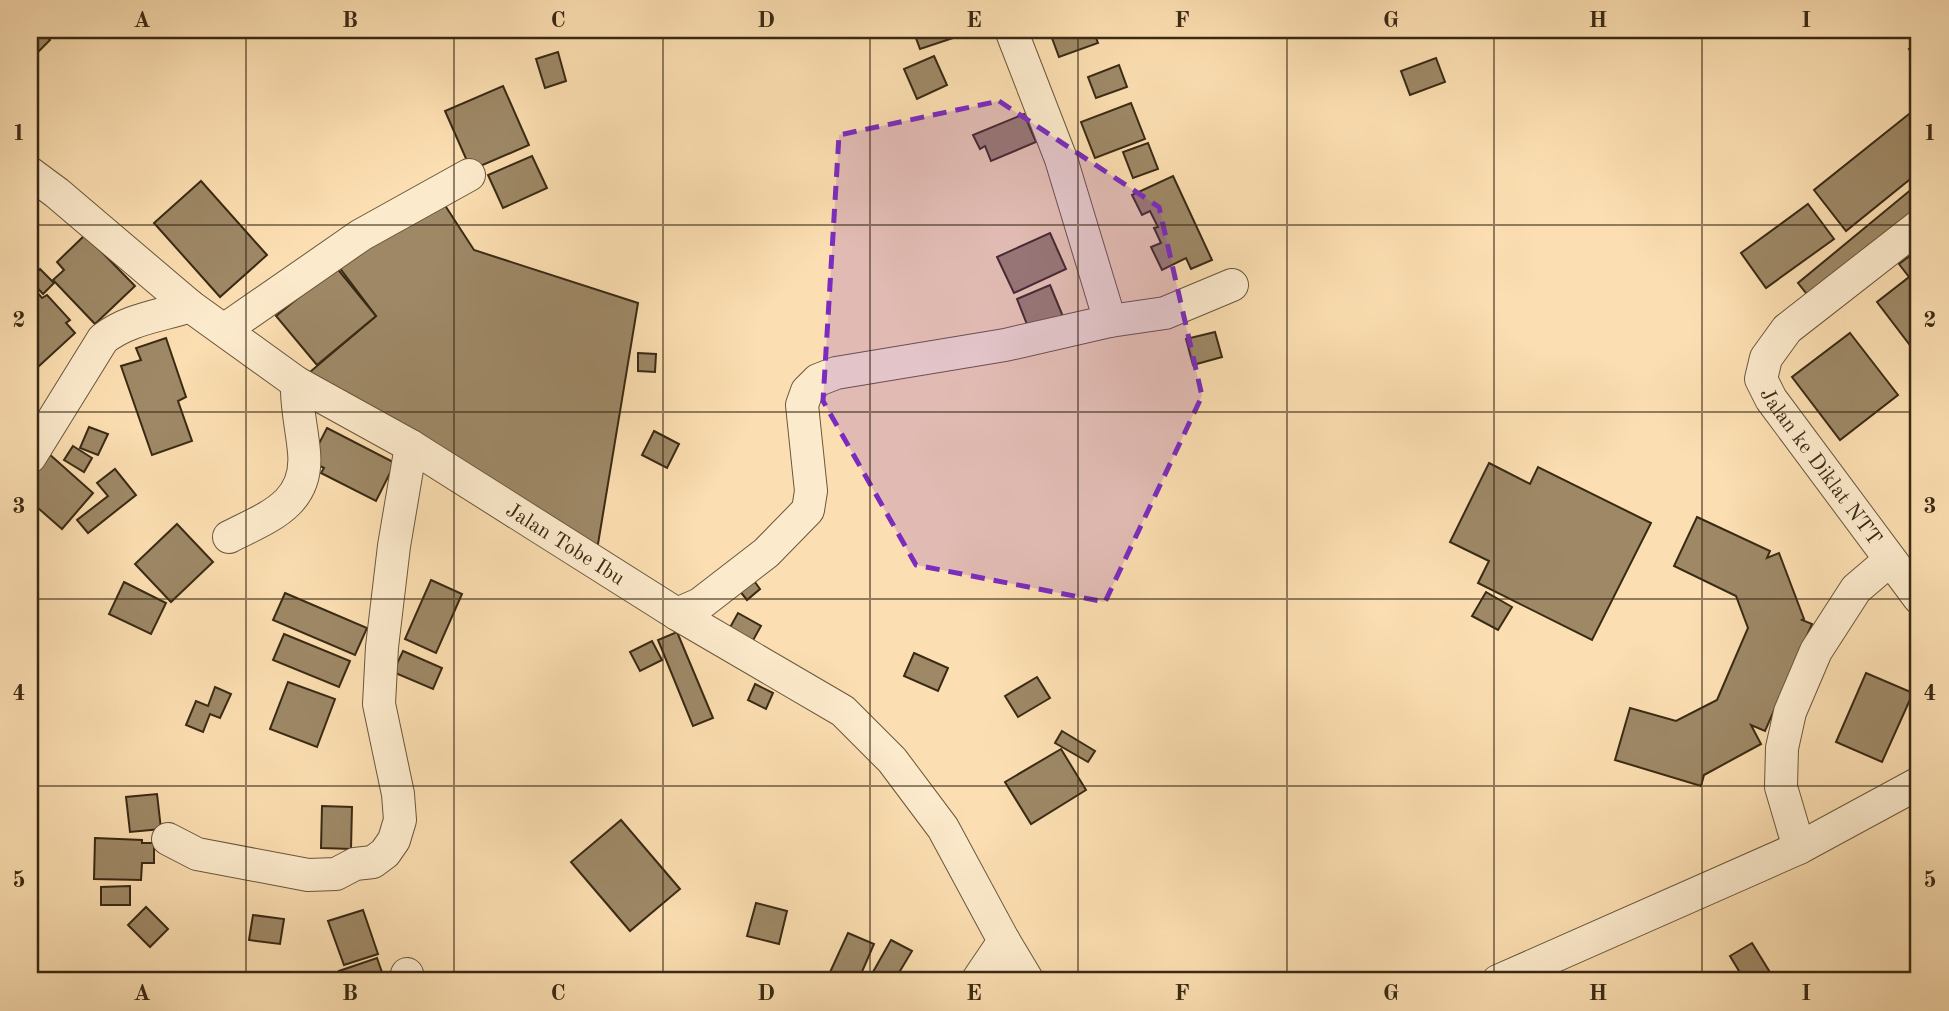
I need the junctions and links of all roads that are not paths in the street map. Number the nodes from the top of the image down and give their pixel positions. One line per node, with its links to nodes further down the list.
1 (1011, 30): 7 (street)
2 (30, 173): 6 (street, Jalan Tobe Ibu)
3 (469, 175): 8 (street)
4 (1919, 226): 13 (street, Jalan ke Diklat NTT)
5 (1232, 285): 7 (street)
6 (190, 306): 8 (street, Jalan Tobe Ibu); 11 (street)
7 (1110, 321): 15 (street)
8 (224, 330): 9 (street, Jalan Tobe Ibu)
9 (297, 383): 10 (street, Jalan Tobe Ibu); 12 (street)
10 (411, 446): 15 (street, Jalan Tobe Ibu); 17 (street)
11 (30, 457)
12 (229, 537)
13 (1890, 559): 14 (street, Jalan ke Diklat NTT); 18 (street)
14 (1919, 598)
15 (677, 614): 19 (street, Jalan Tobe Ibu)
16 (1919, 783): 18 (street)
17 (168, 839)
18 (1799, 848): 22 (street)
19 (1004, 941): 20 (street); 21 (street, Jalan Tobe Ibu)
20 (977, 981)
21 (1028, 981)
22 (1498, 981)

